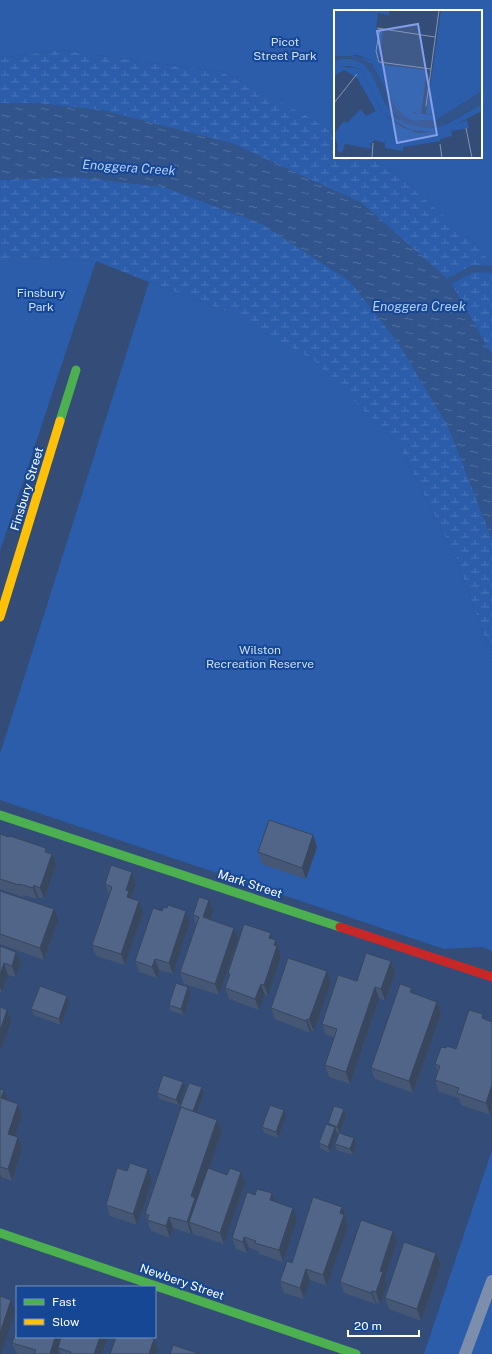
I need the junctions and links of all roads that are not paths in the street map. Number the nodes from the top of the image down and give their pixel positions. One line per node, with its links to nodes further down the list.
1 (76, 370): 2 (street, Finsbury Street)
2 (0, 616)
3 (0, 814): 4 (street, Mark Street)
4 (492, 977)
5 (0, 1233): 7 (street, Newbery Street)
6 (492, 1281): 10 (lane)
7 (156, 1286)
8 (156, 1286): 9 (street, Newbery Street)
9 (356, 1354)
10 (466, 1354)

